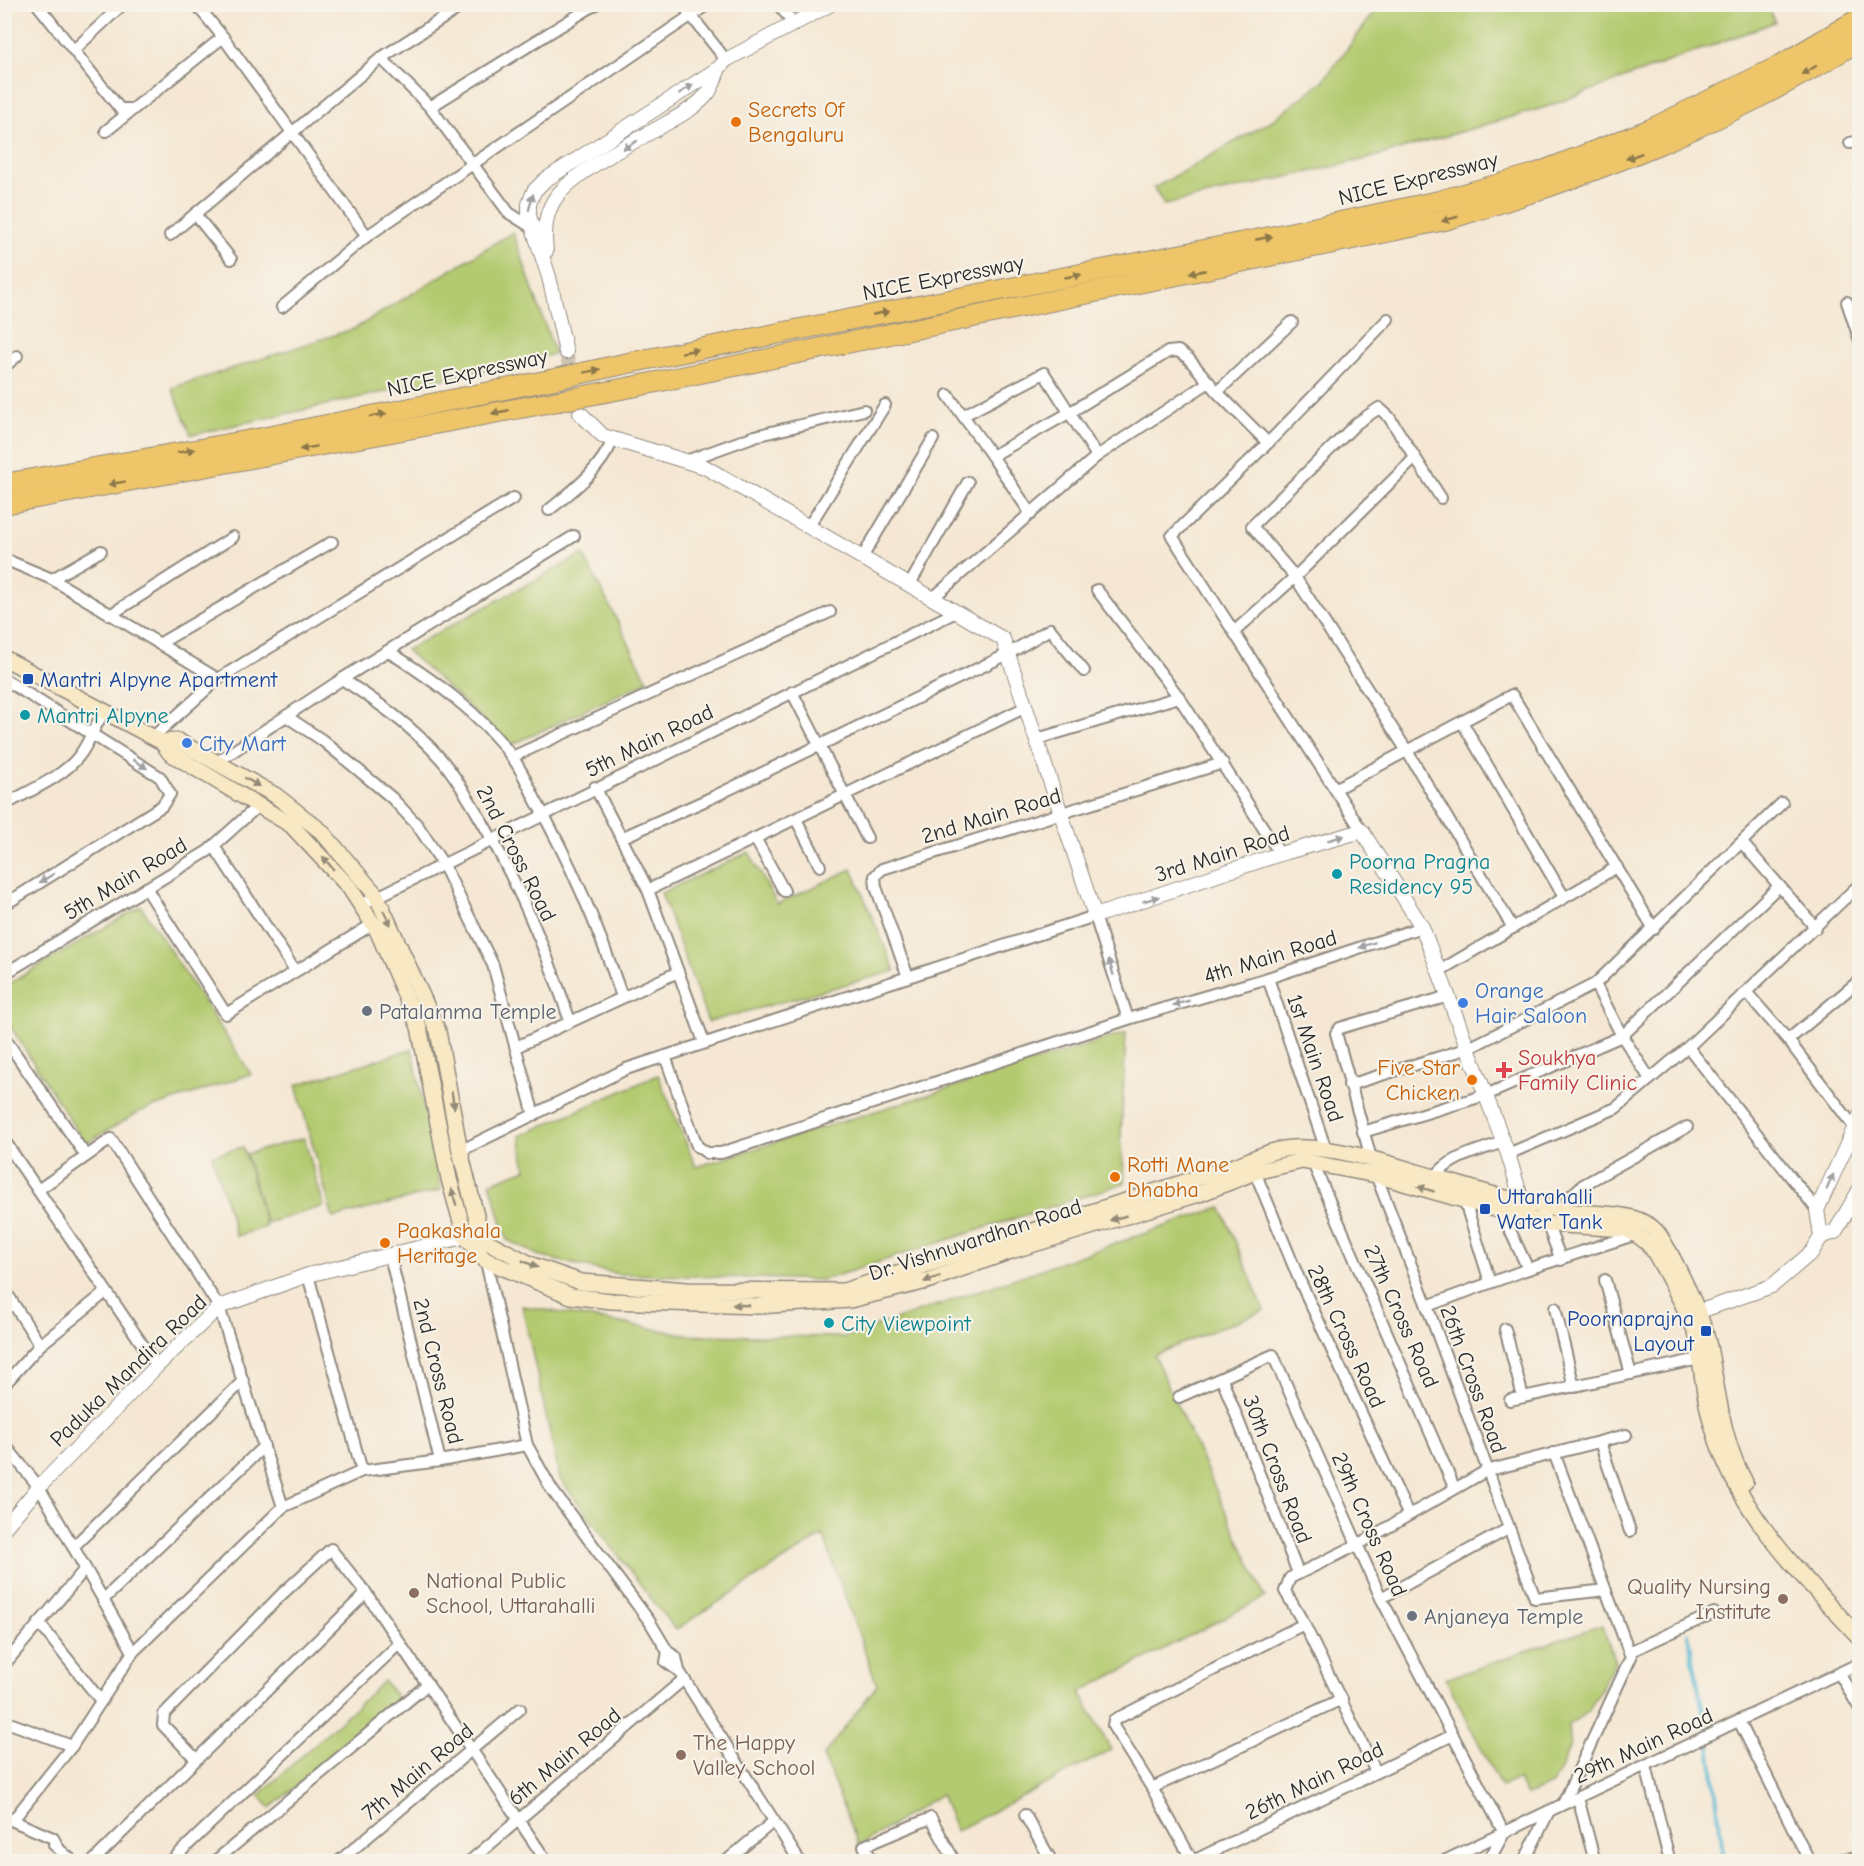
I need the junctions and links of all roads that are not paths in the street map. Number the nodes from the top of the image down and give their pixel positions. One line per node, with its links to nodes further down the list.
1 (37, 4): 15 (street)
2 (123, 4): 15 (street)
3 (196, 4): 13 (street)
4 (465, 4): 16 (street)
5 (596, 4): 18 (street)
6 (682, 4): 10 (street)
7 (708, 4): 10 (street)
8 (778, 4): 12 (street)
9 (831, 4): 12 (street)
10 (692, 15): 17 (street); 22 (street)
11 (1860, 18): 53 (highway, NICE Expressway, one-way to 11, bridge)
12 (795, 25): 17 (street)
13 (223, 37): 19 (street); 21 (street)
14 (1860, 40): 56 (highway, NICE Expressway, one-way to 56, bridge)
15 (74, 50): 19 (street)
16 (381, 58): 18 (street); 21 (street)
17 (722, 64): 24 (street, one-way to 17); 28 (street, one-way to 28)
18 (430, 107): 22 (street)
19 (130, 109): 20 (street)
20 (106, 131)
21 (292, 133): 23 (street); 26 (street)
22 (472, 163): 24 (street); 26 (street)
23 (195, 214): 25 (street); 27 (street)
24 (533, 228): 28 (street)
25 (170, 235)
26 (368, 236): 30 (street)
27 (231, 259)
28 (549, 277): 34 (street)
29 (1847, 302): 33 (street)
30 (282, 307)
31 (1388, 319): 47 (street)
32 (1292, 322): 38 (street)
33 (1860, 341)
34 (566, 352)
35 (16, 356): 36 (street)
36 (4, 368)
37 (1209, 382): 38 (street); 43 (street); 49 (street)
38 (1217, 392): 47 (street)
39 (948, 395): 44 (street)
40 (885, 405): 59 (street)
41 (864, 410): 51 (street)
42 (580, 412): 46 (street)
43 (1069, 413): 44 (street); 48 (street); 49 (street)
44 (963, 416): 48 (street)
45 (933, 439): 64 (street)
46 (613, 440): 51 (street); 57 (street)
47 (1268, 443): 74 (street)
48 (992, 456): 58 (street)
49 (1097, 456): 58 (street)
50 (1415, 458): 55 (street); 66 (street); 66 (street)
51 (686, 461): 59 (street)
52 (968, 482): 68 (street)
53 (4, 484)
54 (514, 498): 81 (street)
55 (1441, 498)
56 (4, 504)
57 (549, 510)
58 (1030, 514): 70 (street)
59 (809, 526): 64 (street)
60 (574, 536): 76 (street)
61 (233, 537): 73 (street)
62 (332, 542): 75 (street)
63 (101, 551): 67 (street)
64 (863, 556): 68 (street)
65 (4, 559): 67 (street)
66 (1296, 577): 74 (street); 93 (street)
67 (52, 579): 73 (street)
68 (910, 584): 70 (street)
69 (1097, 590): 84 (street)
70 (934, 597): 72 (street)
71 (830, 612): 94 (street)
72 (956, 612): 77 (street); 83 (street, 5th Main Road)
73 (110, 615): 75 (street)
74 (1235, 631): 98 (street)
75 (159, 644): 81 (street)
76 (388, 651): 82 (street); 94 (street)
77 (1008, 654): 79 (street); 85 (street); 92 (street)
78 (4, 658): 86 (main road, Dr. Vishnuvardhan Road)
79 (1084, 671)
80 (4, 679): 89 (street)
81 (218, 679): 91 (street)
82 (342, 679): 87 (street); 107 (street, 2nd Cross Road)
83 (792, 692): 92 (street); 97 (street, 5th Main Road)
84 (1179, 697): 90 (street); 96 (street)
85 (1026, 707): 90 (street); 99 (street)
86 (105, 711): 89 (street); 91 (main road, Dr. Vishnuvardhan Road)
87 (286, 716): 95 (street); 114 (street)
88 (1462, 722): 93 (street); 116 (street); 123 (street)
89 (90, 733): 101 (street); 124 (street, one-way to 124)
90 (1036, 739): 104 (street)
91 (158, 740): 95 (main road, Dr. Vishnuvardhan Road); 102 (main road, Dr. Vishnuvardhan Road)
92 (820, 746): 99 (street); 108 (street)
93 (1407, 751): 98 (street); 129 (street)
94 (512, 757): 103 (street)
95 (217, 762): 122 (main road, Dr. Vishnuvardhan Road, one-way to 122)
96 (1223, 764): 104 (street, 2nd Main Road); 113 (street)
97 (595, 787): 103 (street, 5th Main Road); 108 (street)
98 (1335, 789): 106 (street)
99 (845, 795): 105 (street); 110 (street)
100 (1782, 803): 111 (street)
101 (4, 805)
102 (259, 805): 112 (street, 5th Main Road); 125 (main road, Dr. Vishnuvardhan Road, one-way to 102)
103 (543, 814): 107 (street, 5th Main Road); 142 (street)
104 (1062, 814): 126 (street); 136 (street, 2nd Main Road)
105 (795, 819): 109 (street); 115 (street)
106 (1362, 831): 113 (street, 3rd Main Road, one-way to 106); 128 (street)
107 (492, 838): 114 (street, 5th Main Road); 144 (street, 2nd Cross Road)
108 (621, 838): 120 (street)
109 (755, 838): 120 (street); 121 (street)
110 (867, 838)
111 (1743, 844): 118 (street); 131 (street)
112 (214, 846): 119 (street, 5th Main Road); 132 (street)
113 (1280, 854): 126 (street, 3rd Main Road, one-way to 113)
114 (443, 864): 122 (street, 5th Main Road); 149 (street)
115 (820, 866)
116 (1617, 867): 123 (street); 131 (street)
117 (1860, 884): 130 (street)
118 (1779, 886): 130 (street); 145 (street)
119 (146, 888): 132 (street); 135 (street, 5th Main Road)
120 (648, 890): 134 (street)
121 (784, 891)
122 (376, 895): 125 (street, 5th Main Road); 163 (main road, Dr. Vishnuvardhan Road, one-way to 163)
123 (1564, 897): 129 (street)
124 (4, 905)
125 (361, 905): 127 (main road, Dr. Vishnuvardhan Road)
126 (1095, 916): 136 (street); 143 (street, one-way to 126)
127 (373, 924): 132 (street); 180 (main road, Dr. Vishnuvardhan Road, one-way to 127)
128 (1422, 927): 133 (street); 137 (street, 4th Main Road, one-way to 137)
129 (1513, 928): 133 (street)
130 (1816, 928): 140 (street)
131 (1654, 929): 139 (street)
132 (295, 971)
133 (1439, 971): 141 (street)
134 (678, 972): 142 (street); 148 (street)
135 (4, 974)
136 (909, 976): 148 (street)
137 (1268, 978): 143 (street, 4th Main Road, one-way to 143); 162 (street, 1st Main Road)
138 (1860, 980): 147 (street)
139 (1595, 984): 145 (street); 151 (street)
140 (1747, 993): 147 (street); 150 (street)
141 (1449, 996): 151 (street); 154 (street, 26th Cross Road)
142 (622, 997): 144 (street)
143 (1128, 1019): 152 (street, 4th Main Road)
144 (570, 1021): 149 (street)
145 (1622, 1036): 153 (street); 155 (street)
146 (4, 1037): 164 (street)
147 (1788, 1040): 157 (street)
148 (704, 1042): 152 (street)
149 (516, 1047): 156 (street)
150 (1688, 1047): 153 (street); 175 (street)
151 (1469, 1048): 154 (street); 155 (street)
152 (665, 1056): 156 (street)
153 (1650, 1079): 161 (street)
154 (1349, 1085): 159 (street, 26th Cross Road)
155 (1486, 1095): 159 (street); 161 (street)
156 (534, 1115): 163 (street)
157 (1857, 1122): 175 (street, one-way to 157)
158 (1687, 1127): 174 (street)
159 (1364, 1132): 166 (street, 26th Cross Road)
160 (4, 1140): 170 (street)
161 (1505, 1148): 168 (street); 171 (street)
162 (1326, 1150): 166 (main road, Dr. Vishnuvardhan Road); 180 (main road, Dr. Vishnuvardhan Road, one-way to 162)
163 (460, 1151): 180 (main road, Dr. Vishnuvardhan Road)
164 (86, 1156): 170 (street); 192 (street)
165 (1312, 1161): 166 (main road, Dr. Vishnuvardhan Road); 167 (main road, Dr. Vishnuvardhan Road); 217 (street, 27th Cross Road)
166 (1374, 1167): 168 (main road, Dr. Vishnuvardhan Road); 172 (main road, Dr. Vishnuvardhan Road, one-way to 166); 191 (street, 26th Cross Road)
167 (1255, 1172): 183 (main road, Dr. Vishnuvardhan Road, one-way to 183); 219 (street, 28th Cross Road)
168 (1435, 1177): 171 (main road, Dr. Vishnuvardhan Road)
169 (1860, 1189): 181 (street)
170 (38, 1190): 190 (street)
171 (1522, 1201): 173 (main road, Dr. Vishnuvardhan Road); 177 (street)
172 (1465, 1202): 176 (main road, Dr. Vishnuvardhan Road); 188 (street)
173 (1540, 1205): 174 (main road, Dr. Vishnuvardhan Road); 178 (street)
174 (1562, 1210): 194 (main road, Dr. Vishnuvardhan Road)
175 (1817, 1210): 181 (street)
176 (1502, 1213): 177 (main road, Dr. Vishnuvardhan Road); 185 (street)
177 (1528, 1220): 178 (main road, Dr. Vishnuvardhan Road)
178 (1547, 1224): 179 (main road, Dr. Vishnuvardhan Road); 184 (street)
179 (1637, 1234): 184 (street); 194 (main road, Dr. Vishnuvardhan Road)
180 (478, 1237): 182 (street, Paduka Mandira Road); 183 (main road, Dr. Vishnuvardhan Road); 183 (street)
181 (1821, 1237): 194 (street)
182 (390, 1256): 186 (street, Paduka Mandira Road); 213 (street, 2nd Cross Road)
183 (484, 1260): 210 (street)
184 (1561, 1260): 185 (street)
185 (1528, 1269): 188 (street)
186 (308, 1275): 192 (street, Paduka Mandira Road); 214 (street)
187 (1605, 1280): 199 (street)
188 (1490, 1282): 191 (street)
189 (4, 1289): 196 (street)
190 (106, 1292): 196 (street); 198 (street)
191 (1427, 1306): 215 (street, 26th Cross Road)
192 (219, 1307): 198 (street, Paduka Mandira Road); 201 (street)
193 (1555, 1308): 203 (street)
194 (1693, 1314): 197 (main road, Dr. Vishnuvardhan Road); 234 (main road, Dr. Vishnuvardhan Road)
195 (1505, 1329): 205 (street)
196 (40, 1345): 202 (street)
197 (1699, 1359): 199 (street); 235 (main road, Dr. Vishnuvardhan Road)
198 (157, 1366): 216 (street, Paduka Mandira Road)
199 (1631, 1374): 203 (street)
200 (1222, 1379): 204 (street); 223 (street, 29th Cross Road); 226 (street, 30th Cross Road)
201 (243, 1381): 211 (street); 224 (street)
202 (4, 1384)
203 (1574, 1387): 205 (street)
204 (1179, 1397)
205 (1522, 1397): 206 (street)
206 (1510, 1400)
207 (1626, 1435): 208 (street)
208 (1600, 1442): 212 (street); 222 (street)
209 (4, 1444): 216 (street)
210 (527, 1445): 213 (street); 242 (street)
211 (264, 1446): 218 (street); 230 (street)
212 (1554, 1453): 215 (street); 227 (street)
213 (440, 1461): 214 (street)
214 (362, 1471): 218 (street)
215 (1486, 1471): 217 (street); 221 (street, 26th Cross Road)
216 (39, 1487): 220 (street, Paduka Mandira Road); 224 (street)
217 (1454, 1487): 219 (street)
218 (283, 1507): 237 (street)
219 (1408, 1514): 223 (street)
220 (4, 1528)
221 (1508, 1529): 227 (street, 26th Cross Road); 229 (street)
222 (1630, 1531)
223 (1357, 1545): 226 (street); 229 (street, 29th Cross Road)
224 (73, 1547): 225 (street)
225 (85, 1569): 230 (street); 232 (street)
226 (1298, 1573): 233 (street)
227 (1606, 1590): 238 (street)
228 (366, 1593): 236 (street); 253 (street); 253 (street)
229 (1381, 1598): 250 (street, 29th Cross Road)
230 (103, 1600): 237 (street)
231 (1714, 1613): 238 (street)
232 (39, 1623): 240 (street); 245 (street)
233 (1304, 1624): 244 (street); 256 (street)
234 (1860, 1624)
235 (1860, 1638)
236 (400, 1643): 243 (street); 269 (street)
237 (133, 1652): 245 (street)
238 (1629, 1652): 258 (street)
239 (1860, 1664): 241 (street, 29th Main Road)
240 (4, 1665)
241 (1839, 1673): 246 (street); 249 (street, 29th Main Road)
242 (682, 1675): 262 (street, 6th Main Road); 263 (street)
243 (428, 1684): 252 (street); 270 (street)
244 (1342, 1699): 255 (street); 256 (street)
245 (101, 1701): 251 (street)
246 (1860, 1709)
247 (520, 1710): 252 (street, 7th Main Road)
248 (4, 1721): 251 (street)
249 (1739, 1721): 254 (street, 29th Main Road); 284 (street)
250 (1453, 1735): 255 (street, 26th Main Road); 264 (street, 29th Cross Road)
251 (72, 1746): 261 (street)
252 (472, 1751): 262 (street); 271 (street, 7th Main Road)
253 (196, 1759): 268 (street)
254 (1646, 1766): 257 (street, 29th Main Road); 283 (street)
255 (1376, 1772): 266 (street, 26th Main Road)
256 (1152, 1788): 266 (street)
257 (1578, 1797): 258 (street, 29th Main Road); 282 (street)
258 (1563, 1804): 259 (street, 29th Main Road)
259 (1549, 1811): 264 (street, 29th Main Road); 281 (street)
260 (1025, 1815): 278 (street)
261 (9, 1819): 267 (street)
262 (519, 1820): 272 (street, 6th Main Road); 273 (street)
263 (774, 1821): 274 (street); 275 (street)
264 (1504, 1833): 279 (street, 29th Main Road); 280 (street)
265 (1860, 1857): 285 (street)
266 (1193, 1861)
267 (74, 1862)
268 (92, 1862)
269 (170, 1862)
270 (214, 1862)
271 (338, 1862)
272 (469, 1862)
273 (547, 1862)
274 (725, 1862)
275 (800, 1862)
276 (873, 1862): 277 (street)
277 (955, 1862)
278 (1052, 1862)
279 (1442, 1862)
280 (1488, 1862)
281 (1524, 1862)
282 (1595, 1862)
283 (1670, 1862)
284 (1810, 1862)
285 (1821, 1862)

